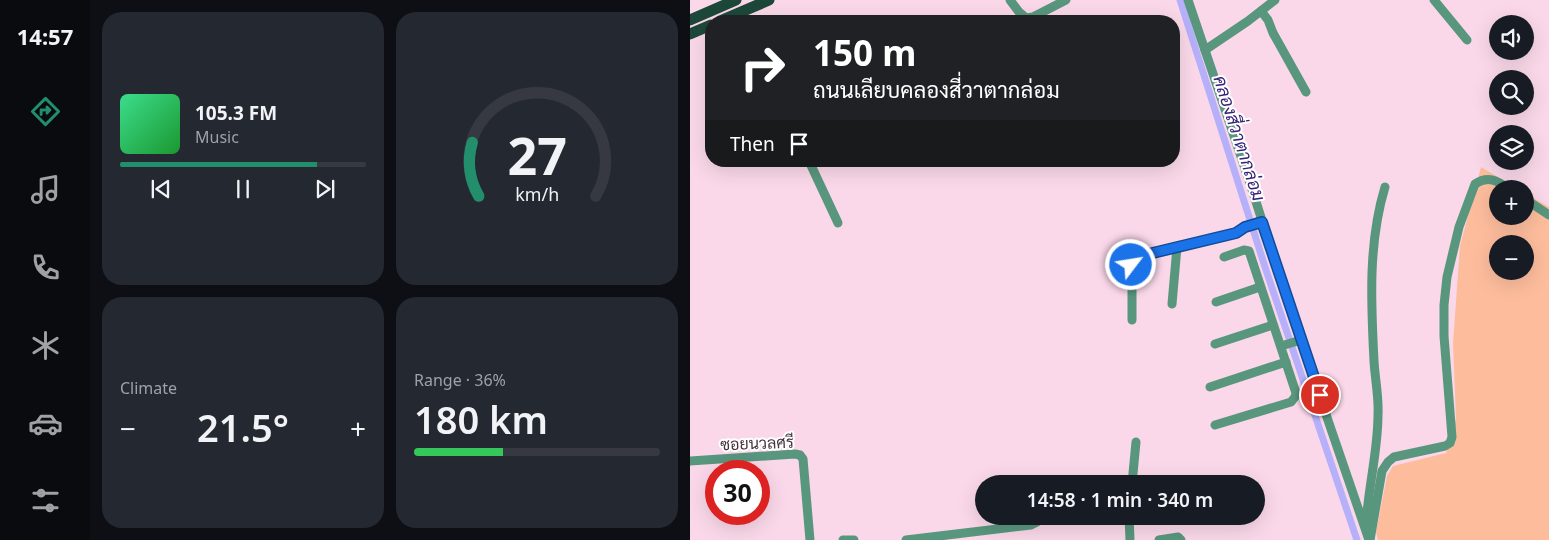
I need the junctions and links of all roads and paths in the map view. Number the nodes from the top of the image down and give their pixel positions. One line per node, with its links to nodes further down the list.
1 (736, 0): 8 (main road)
2 (769, 0): 10 (main road)
3 (1010, 0): 11 (street)
4 (1066, 0): 12 (street)
5 (1188, 0): 17 (street)
6 (1274, 0): 9 (street)
7 (1434, 0): 16 (street)
8 (715, 4): 13 (main road)
9 (1261, 11): 17 (street); 18 (street)
10 (744, 15)
11 (1022, 15)
12 (1037, 15)
13 (690, 20)
14 (705, 28): 15 (main road)
15 (690, 34)
16 (1467, 40)
17 (1205, 50): 25 (street)
18 (1306, 92)
19 (812, 167): 24 (street)
20 (1497, 180): 51 (street)
21 (1385, 187): 43 (street)
22 (1534, 205): 23 (street)
23 (1549, 215)
24 (838, 223)
25 (1259, 223): 26 (street); 33 (street)
26 (1176, 247): 30 (street); 31 (street)
27 (1224, 257): 28 (street)
28 (1260, 287): 29 (street); 32 (street)
29 (1216, 302)
30 (1172, 304)
31 (1132, 320)
32 (1273, 325): 33 (street); 34 (street)
33 (1290, 340): 35 (street); 43 (street)
34 (1215, 344)
35 (1286, 362): 36 (street); 37 (street)
36 (1210, 387)
37 (1215, 425)
38 (1136, 442): 40 (street)
39 (690, 461): 44 (street, ซอยนวลศรี)
40 (1133, 475)
41 (1031, 525): 47 (street)
42 (1130, 525): 48 (street)
43 (1365, 529): 51 (street)
44 (810, 540)
45 (843, 540): 46 (street)
46 (854, 540)
47 (906, 540)
48 (1130, 540)
49 (1159, 540): 50 (street)
50 (1181, 540)
51 (1368, 540)

